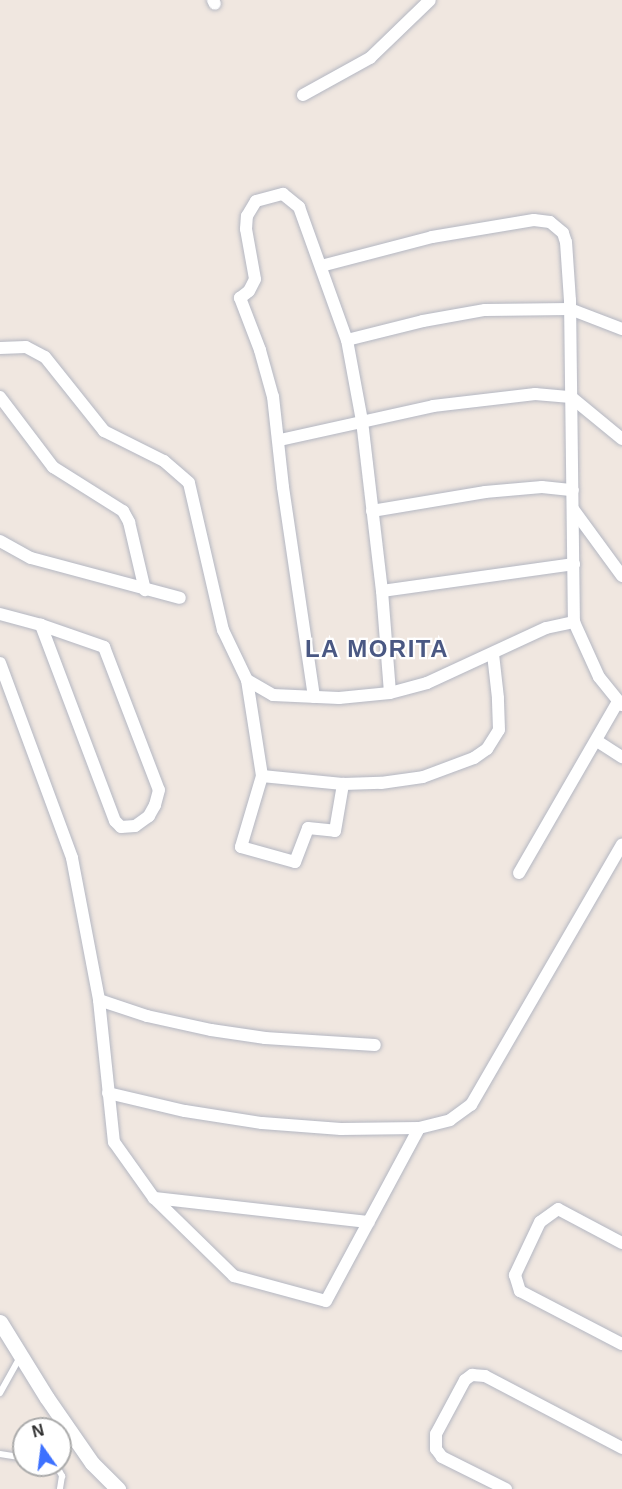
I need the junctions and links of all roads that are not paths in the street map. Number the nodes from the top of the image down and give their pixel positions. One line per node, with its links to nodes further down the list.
1 (430, 0): 2 (street)
2 (303, 95)
3 (321, 266): 4 (street); 6 (street); 12 (street)
4 (570, 309): 5 (street); 6 (street); 9 (street)
5 (622, 329)
6 (347, 340): 10 (street)
7 (0, 348): 27 (street)
8 (0, 397): 19 (street)
9 (571, 397): 10 (street); 11 (street); 13 (street)
10 (362, 421): 12 (street); 15 (street)
11 (622, 439)
12 (280, 440): 29 (street)
13 (573, 490): 14 (street); 15 (street)
14 (573, 509): 17 (street); 18 (street)
15 (372, 511): 20 (street)
16 (0, 541): 19 (street)
17 (574, 564): 20 (street); 23 (street)
18 (622, 576)
19 (145, 590): 21 (street)
20 (382, 591): 28 (street)
21 (180, 598)
22 (0, 614): 24 (street)
23 (574, 622): 25 (street); 30 (street)
24 (41, 625): 24 (street)
25 (493, 654): 28 (street); 34 (street)
26 (0, 663): 37 (street)
27 (247, 680): 29 (street); 33 (street)
28 (390, 693): 29 (street)
29 (314, 697)
30 (620, 704): 31 (street)
31 (597, 741): 32 (street); 36 (street)
32 (622, 757)
33 (262, 776): 34 (street); 34 (street)
34 (343, 784)
35 (622, 845): 40 (street)
36 (519, 873)
37 (99, 1000): 38 (street); 39 (street)
38 (375, 1045)
39 (108, 1093): 40 (street); 41 (street)
40 (419, 1128): 42 (street)
41 (154, 1198): 42 (street); 42 (street)
42 (369, 1222)
43 (622, 1243): 45 (street)
44 (0, 1322): 46 (street)
45 (622, 1344)
46 (20, 1356): 47 (lane); 49 (street)
47 (0, 1393)
48 (622, 1448): 50 (street)
49 (118, 1489)
50 (506, 1489)

